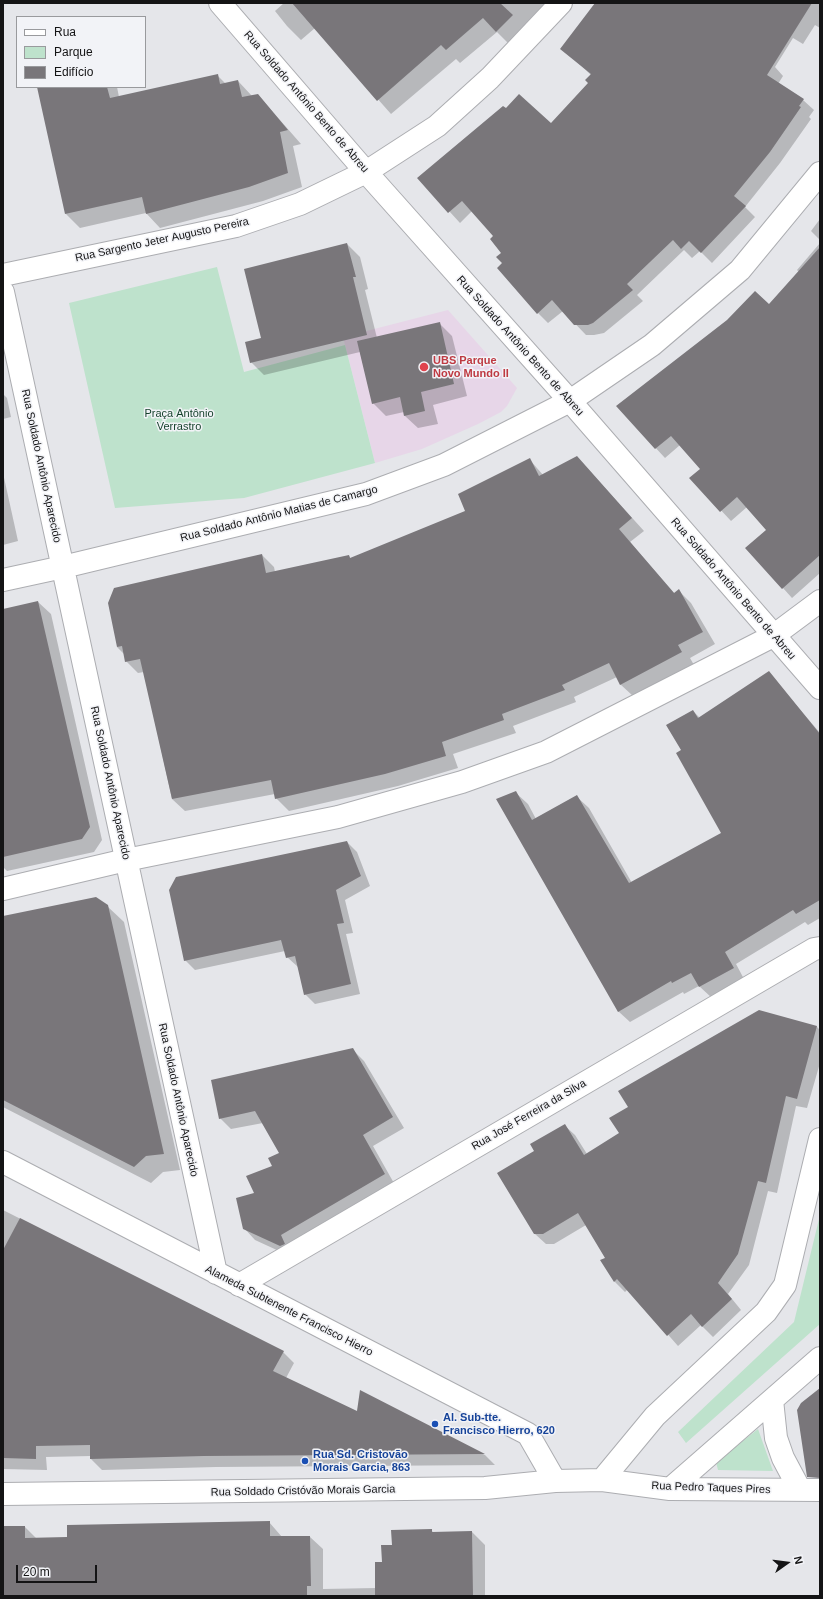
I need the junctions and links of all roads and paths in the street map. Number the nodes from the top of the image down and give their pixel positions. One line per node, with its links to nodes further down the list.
1 (220, 3): 3 (street, Rua Soldado Antônio Bento de Abreu)
2 (561, 3): 3 (street, Rua Sargento Jeter Augusto Pereira)
3 (366, 172): 5 (street, Rua Sargento Jeter Augusto Pereira); 7 (street, Rua Soldado Antônio Bento de Abreu)
4 (820, 173): 7 (street, Rua Soldado Antônio Matias de Camargo)
5 (3, 275)
6 (3, 292): 8 (street, Rua Soldado Antônio Aparecido)
7 (570, 401): 8 (street, Rua Soldado Antônio Matias de Camargo); 11 (street, Rua Soldado Antônio Bento de Abreu)
8 (63, 567): 9 (street, Rua Soldado Antônio Matias de Camargo); 13 (street, Rua Soldado Antônio Aparecido)
9 (3, 580)
10 (820, 601): 11 (street)
11 (773, 636): 12 (street, Rua Soldado Antônio Bento de Abreu); 13 (street)
12 (820, 688)
13 (126, 860): 14 (street); 18 (street, Rua Soldado Antônio Aparecido)
14 (3, 889)
15 (820, 948): 19 (street, Rua José Ferreira da Silva)
16 (820, 1139): 22 (street)
17 (3, 1162): 18 (street, Alameda Subtenente Francisco Hierro)
18 (216, 1274): 19 (street, Alameda Subtenente Francisco Hierro)
19 (239, 1285): 23 (street, Alameda Subtenente Francisco Hierro)
20 (820, 1358): 21 (street)
21 (772, 1400): 24 (street); 25 (street)
22 (602, 1480): 23 (street, Rua Soldado Cristóvão Morais Garcia); 24 (street, Rua Pedro Taques Pires)
23 (555, 1481): 26 (street, Rua Soldado Cristóvão Morais Garcia)
24 (670, 1489): 25 (street, Rua Pedro Taques Pires)
25 (810, 1490)
26 (3, 1494)

